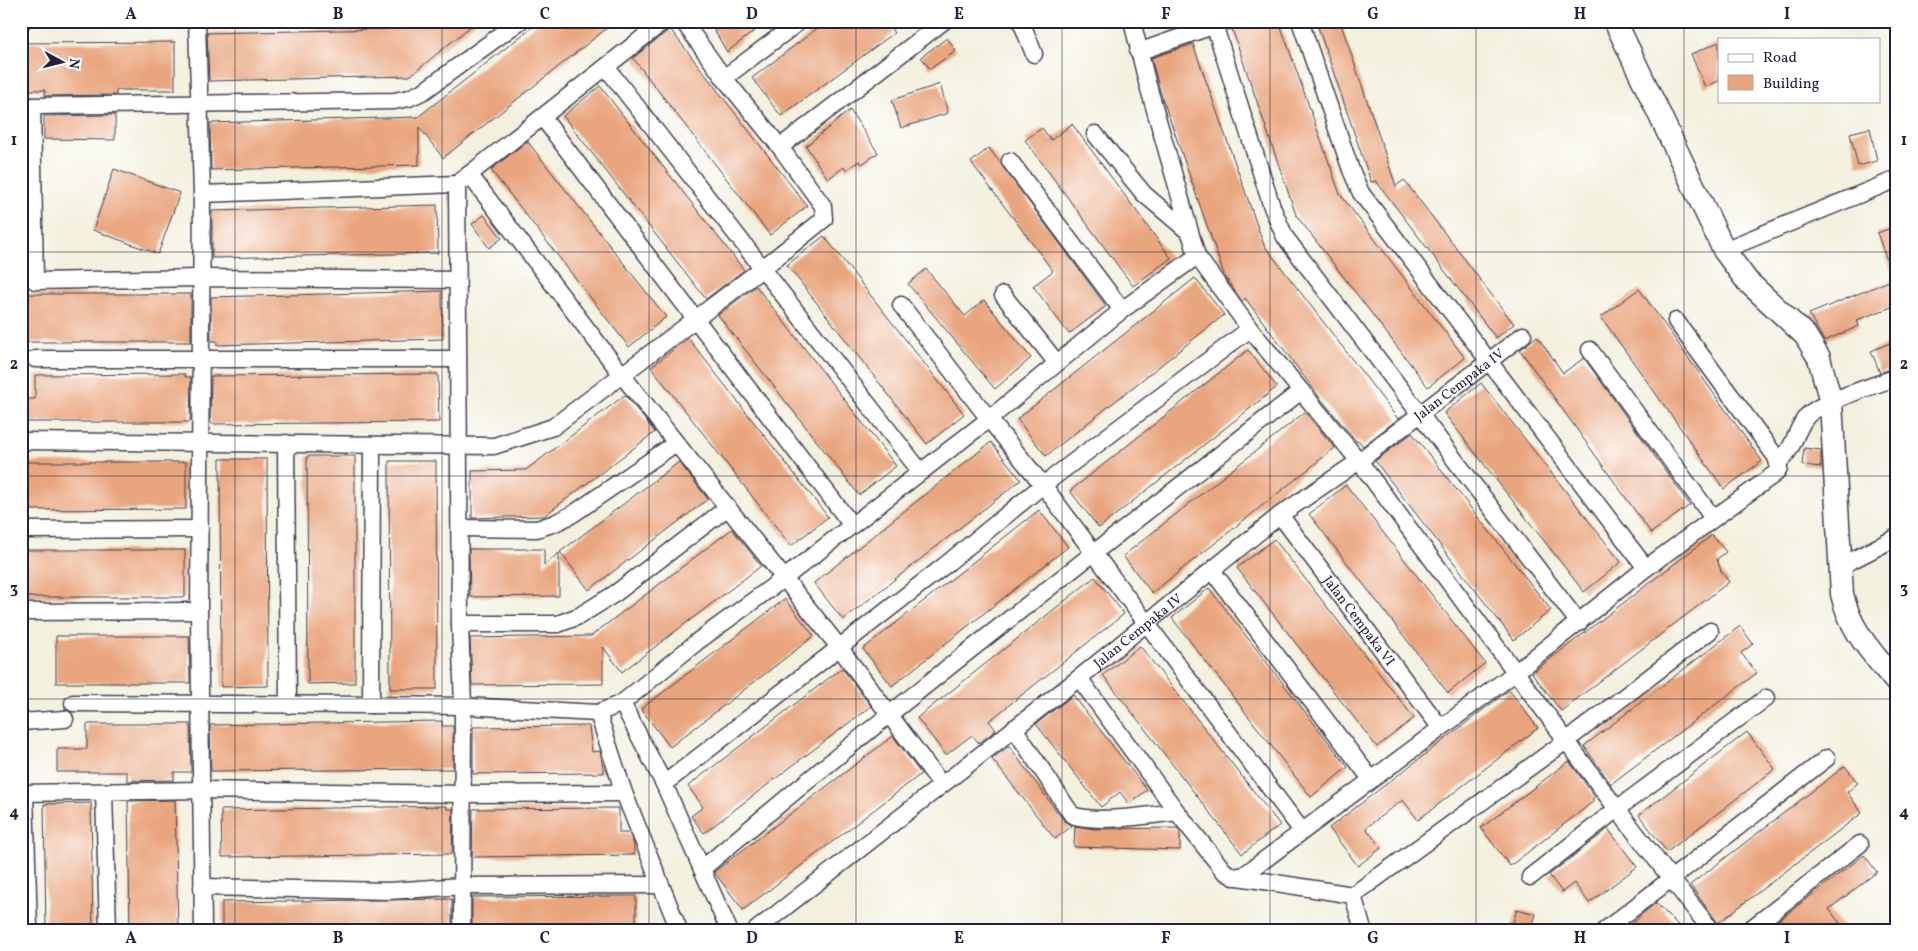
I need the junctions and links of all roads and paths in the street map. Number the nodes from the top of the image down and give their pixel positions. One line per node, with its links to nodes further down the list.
1 (197, 21): 16 (street)
2 (520, 21): 16 (street)
3 (664, 21): 14 (street)
4 (683, 21): 15 (street)
5 (800, 21): 15 (street)
6 (944, 21): 20 (street)
7 (1021, 21): 13 (street)
8 (1132, 21): 12 (street)
9 (1300, 21): 44 (street)
10 (1615, 21): 27 (street)
11 (1218, 23): 12 (street); 50 (street)
12 (1138, 52): 26 (street)
13 (1034, 54)
14 (606, 67): 18 (street); 29 (street)
15 (724, 78): 20 (street)
16 (202, 104): 17 (street); 24 (street)
17 (27, 106): 25 (street)
18 (543, 118): 22 (street); 36 (street)
19 (1095, 134): 26 (street)
20 (780, 146): 29 (street)
21 (1010, 162): 35 (street)
22 (463, 179): 24 (street); 31 (street); 46 (street)
23 (1897, 179): 27 (street)
24 (202, 194): 30 (street)
25 (28, 196): 32 (street)
26 (1190, 233): 28 (street)
27 (1724, 250): 49 (street)
28 (1197, 256): 35 (street); 38 (street)
29 (763, 268): 36 (street); 60 (street)
30 (201, 278): 31 (street); 32 (street); 43 (street)
31 (456, 280): 41 (street)
32 (28, 281)
33 (1004, 295): 45 (street)
34 (901, 305): 51 (street)
35 (1122, 310): 45 (street)
36 (697, 319): 46 (street); 65 (street)
37 (1676, 322): 59 (street)
38 (1250, 329): 48 (street); 61 (street)
39 (1523, 335): 44 (street, Jalan Cempaka IV)
40 (1590, 350): 64 (street)
41 (458, 359): 43 (street); 57 (street)
42 (35, 360): 43 (street)
43 (202, 361): 53 (street)
44 (1490, 361): 50 (street, Jalan Cempaka IV); 72 (street)
45 (1056, 362): 51 (street)
46 (622, 375): 55 (street); 57 (street)
47 (1897, 377): 49 (street)
48 (1300, 392): 58 (street); 70 (street)
49 (1831, 402): 59 (street); 71 (street)
50 (1420, 414): 58 (street, Jalan Cempaka IV); 77 (street)
51 (989, 419): 60 (street); 61 (street)
52 (22, 441): 53 (street)
53 (200, 442): 54 (street); 67 (street)
54 (286, 443): 56 (street); 89 (street)
55 (676, 443): 62 (street); 66 (street)
56 (372, 444): 57 (street); 90 (street)
57 (459, 446): 66 (street)
58 (1359, 461): 63 (street, Jalan Cempaka IV); 82 (street)
59 (1779, 462): 64 (street)
60 (920, 471): 65 (street)
61 (1043, 485): 70 (street); 81 (street)
62 (727, 508): 74 (street); 78 (street)
63 (1280, 515): 73 (street, Jalan Cempaka IV); 96 (street, Jalan Cempaka VI)
64 (1713, 518): 72 (street)
65 (851, 524): 74 (street)
66 (460, 528): 78 (street)
67 (200, 529): 68 (street); 75 (street)
68 (21, 530)
69 (1897, 537): 71 (street)
70 (1094, 553): 79 (street); 93 (street)
71 (1841, 566): 84 (street)
72 (1646, 568): 77 (street)
73 (1213, 572): 79 (street, Jalan Cempaka IV); 100 (street)
74 (783, 579): 81 (street); 87 (street)
75 (199, 611): 76 (street); 88 (street)
76 (21, 612)
77 (1579, 623): 82 (street)
78 (460, 624): 91 (street)
79 (1146, 624): 83 (street, Jalan Cempaka IV); 110 (street)
80 (1710, 631): 98 (street)
81 (840, 647): 93 (street); 101 (street)
82 (1516, 672): 96 (street); 98 (street)
83 (1079, 678): 97 (street, Jalan Cempaka IV); 109 (street)
84 (1897, 683)
85 (1766, 698): 108 (street)
86 (73, 703): 88 (street)
87 (622, 703): 92 (street); 101 (street)
88 (202, 704): 89 (street); 103 (street)
89 (288, 705): 90 (street)
90 (371, 705): 91 (street)
91 (463, 706): 92 (street); 107 (street)
92 (598, 713): 106 (street)
93 (889, 714): 102 (street); 112 (street)
94 (65, 719): 95 (street)
95 (21, 722)
96 (1440, 727): 100 (street)
97 (1014, 728): 102 (street, Jalan Cempaka IV); 109 (street)
98 (1566, 741): 108 (street); 119 (street)
99 (1827, 758): 115 (street)
100 (1372, 779): 110 (street)
101 (664, 784): 112 (street)
102 (941, 784): 126 (street, Jalan Cempaka IV)
103 (202, 790): 104 (street); 107 (street); 118 (street)
104 (104, 792): 105 (street); 121 (street)
105 (23, 793): 120 (street)
106 (624, 793): 107 (street); 116 (street)
107 (462, 794): 117 (street)
108 (1617, 809): 114 (street); 115 (street)
109 (1177, 812): 113 (street)
110 (1302, 831): 113 (street)
111 (1860, 844): 130 (street)
112 (702, 870): 125 (street)
113 (1238, 876): 119 (street)
114 (1530, 877)
115 (1673, 879): 128 (street); 129 (street)
116 (661, 885): 117 (street); 124 (street)
117 (463, 886): 118 (street); 123 (street)
118 (202, 887): 122 (street)
119 (1353, 895): 127 (street)
120 (29, 930)
121 (108, 930)
122 (203, 930)
123 (462, 930)
124 (679, 930)
125 (729, 930)
126 (756, 930)
127 (1362, 930)
128 (1605, 930)
129 (1711, 930)
130 (1749, 930)

